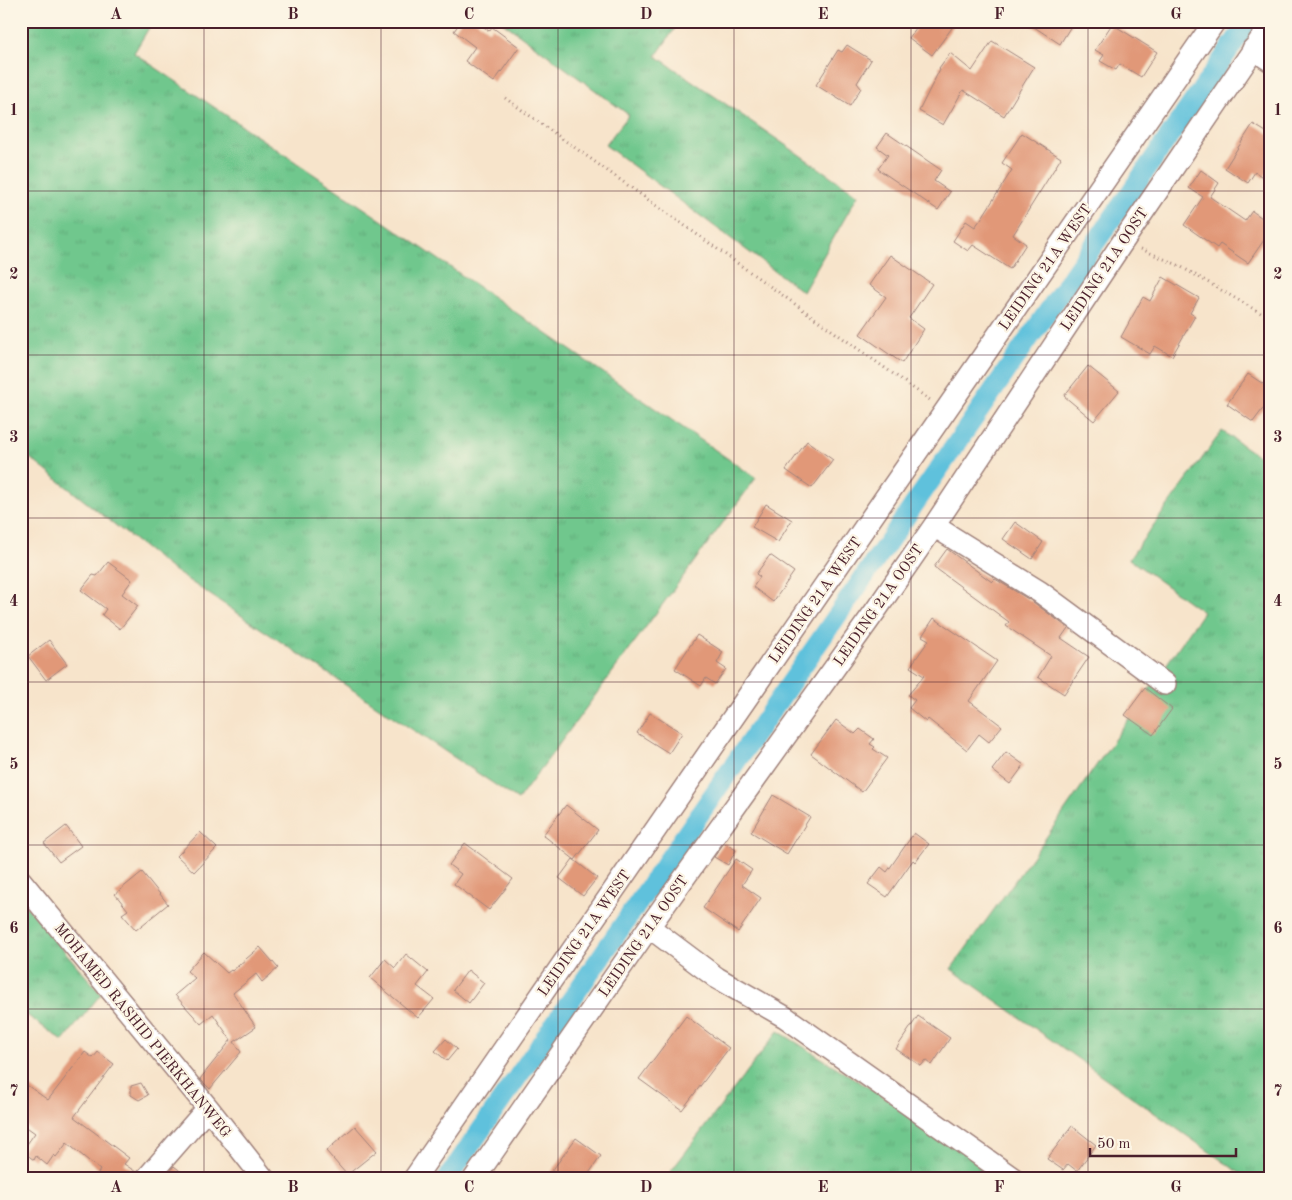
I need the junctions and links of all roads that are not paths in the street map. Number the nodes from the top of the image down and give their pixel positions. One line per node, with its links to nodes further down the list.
1 (1216, 21): 12 (street, LEIDING 21A WEST)
2 (1271, 24): 3 (street, LEIDING 21A OOST)
3 (1253, 49): 4 (street); 5 (street, LEIDING 21A OOST)
4 (1271, 61)
5 (934, 526): 6 (street); 8 (street, LEIDING 21A OOST)
6 (1165, 684)
7 (21, 881): 9 (street, MOHAMED RASHID PIERKHANWEG)
8 (649, 927): 13 (street, LEIDING 21A OOST); 14 (street)
9 (208, 1108): 10 (street); 11 (street, MOHAMED RASHID PIERKHANWEG)
10 (146, 1179)
11 (264, 1179)
12 (414, 1179)
13 (474, 1179)
14 (1014, 1179)

